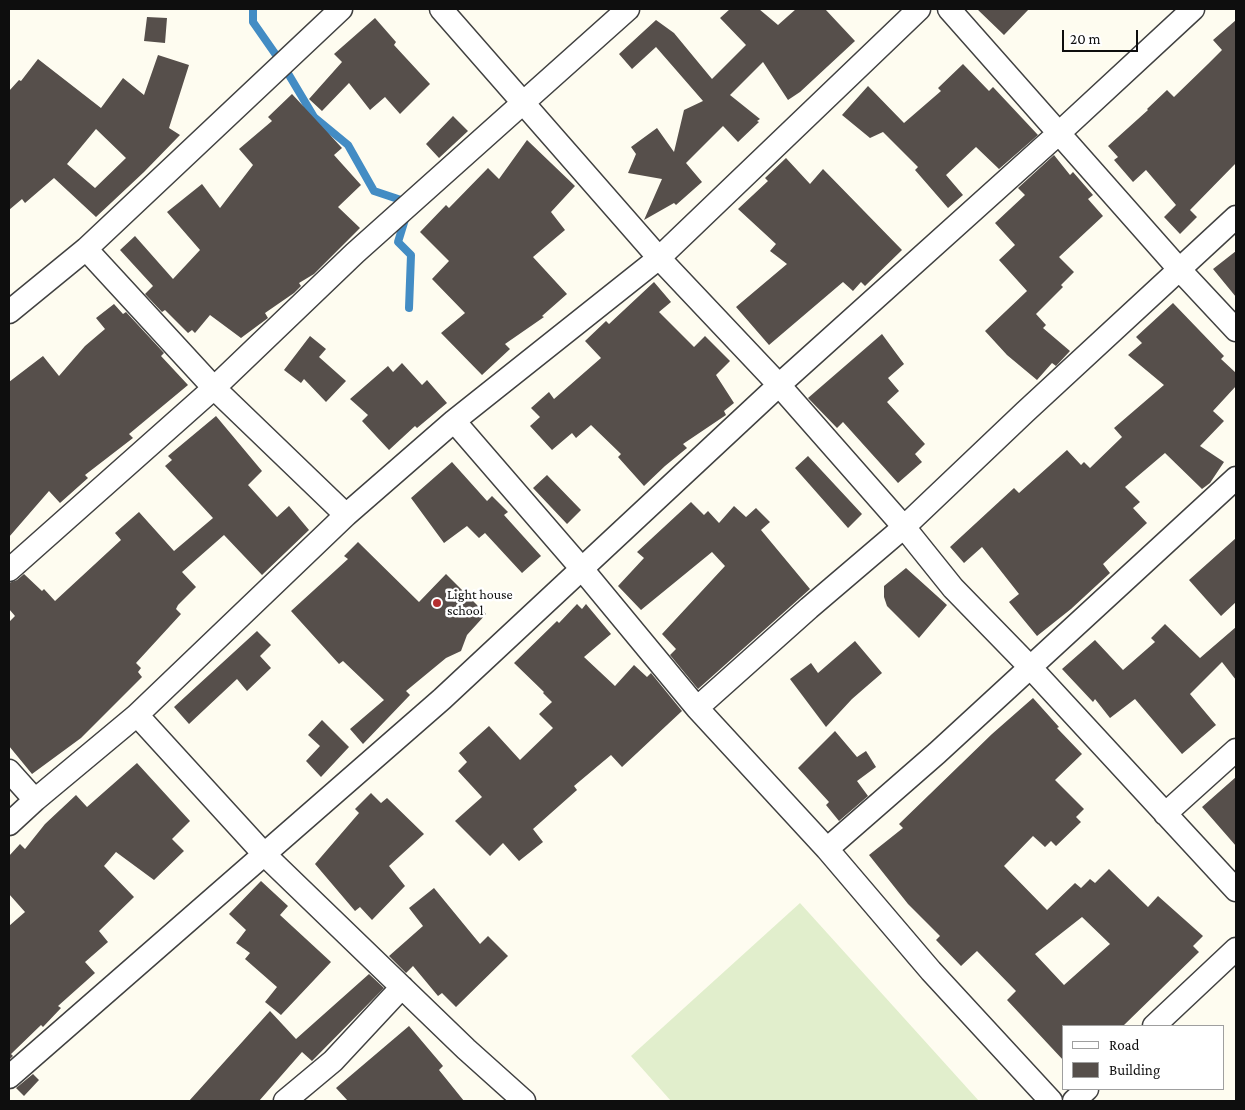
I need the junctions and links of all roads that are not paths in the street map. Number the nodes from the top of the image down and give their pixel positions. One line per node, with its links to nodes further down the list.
1 (341, 9): 10 (street)
2 (441, 9): 7 (street)
3 (628, 9): 7 (street)
4 (919, 9): 11 (street)
5 (948, 9): 8 (street)
6 (1193, 9): 8 (street)
7 (523, 102): 11 (street); 16 (street)
8 (1058, 134): 12 (street); 15 (street)
9 (1236, 217): 12 (street)
10 (86, 249): 13 (street); 16 (street)
11 (659, 258): 15 (street); 17 (street)
12 (1179, 269): 14 (street); 20 (street)
13 (9, 312)
14 (1236, 330)
15 (779, 386): 20 (street); 21 (street)
16 (214, 388): 19 (street); 22 (street)
17 (454, 421): 19 (street); 21 (street)
18 (1236, 478): 23 (street)
19 (346, 516): 25 (street)
20 (904, 526): 23 (street); 24 (street)
21 (582, 569): 24 (street); 32 (street)
22 (9, 570)
23 (1030, 667): 29 (street); 31 (street)
24 (698, 708): 31 (street)
25 (137, 715): 28 (street); 32 (street)
26 (1236, 750): 29 (street)
27 (9, 772): 28 (street)
28 (35, 800): 30 (street)
29 (1165, 814): 33 (street)
30 (9, 824)
31 (826, 849): 41 (street)
32 (264, 854): 35 (street); 37 (street)
33 (1236, 890)
34 (1236, 949): 36 (street)
35 (402, 988): 39 (street); 40 (street)
36 (1155, 1025)
37 (9, 1077)
38 (1086, 1090): 42 (street)
39 (285, 1101)
40 (524, 1101)
41 (1051, 1101)
42 (1074, 1101)

